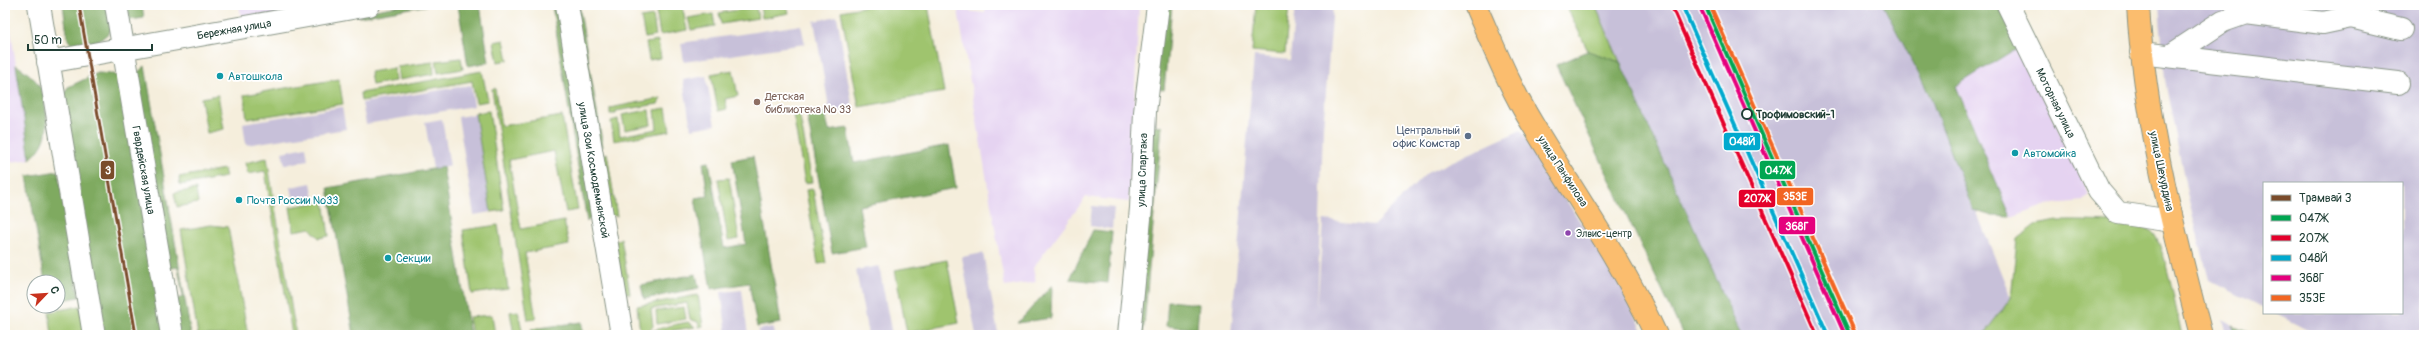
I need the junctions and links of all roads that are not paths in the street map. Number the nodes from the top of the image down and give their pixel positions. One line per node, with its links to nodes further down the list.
1 (39, 5): 13 (street)
2 (116, 5): 10 (street, Гвардейская улица)
3 (369, 5): 10 (street, Бережная улица)
4 (567, 5): 18 (street, улица Зои Космодемьянской)
5 (1158, 5): 19 (street, улица Спартака)
6 (1475, 5): 20 (main road, улица Панфилова)
7 (2008, 5): 15 (street, Моторная улица)
8 (2138, 5): 11 (main road, улица Шехурдина)
9 (2400, 29): 12 (street)
10 (124, 49): 13 (street, Бережная улица); 17 (street, Гвардейская улица)
11 (2140, 53): 12 (street); 15 (main road, улица Шехурдина)
12 (2170, 56): 14 (street)
13 (48, 62): 16 (street)
14 (2398, 83)
15 (2172, 221): 21 (main road, улица Шехурдина)
16 (94, 335)
17 (172, 335)
18 (622, 335)
19 (1129, 335)
20 (1656, 335)
21 (2201, 335)

